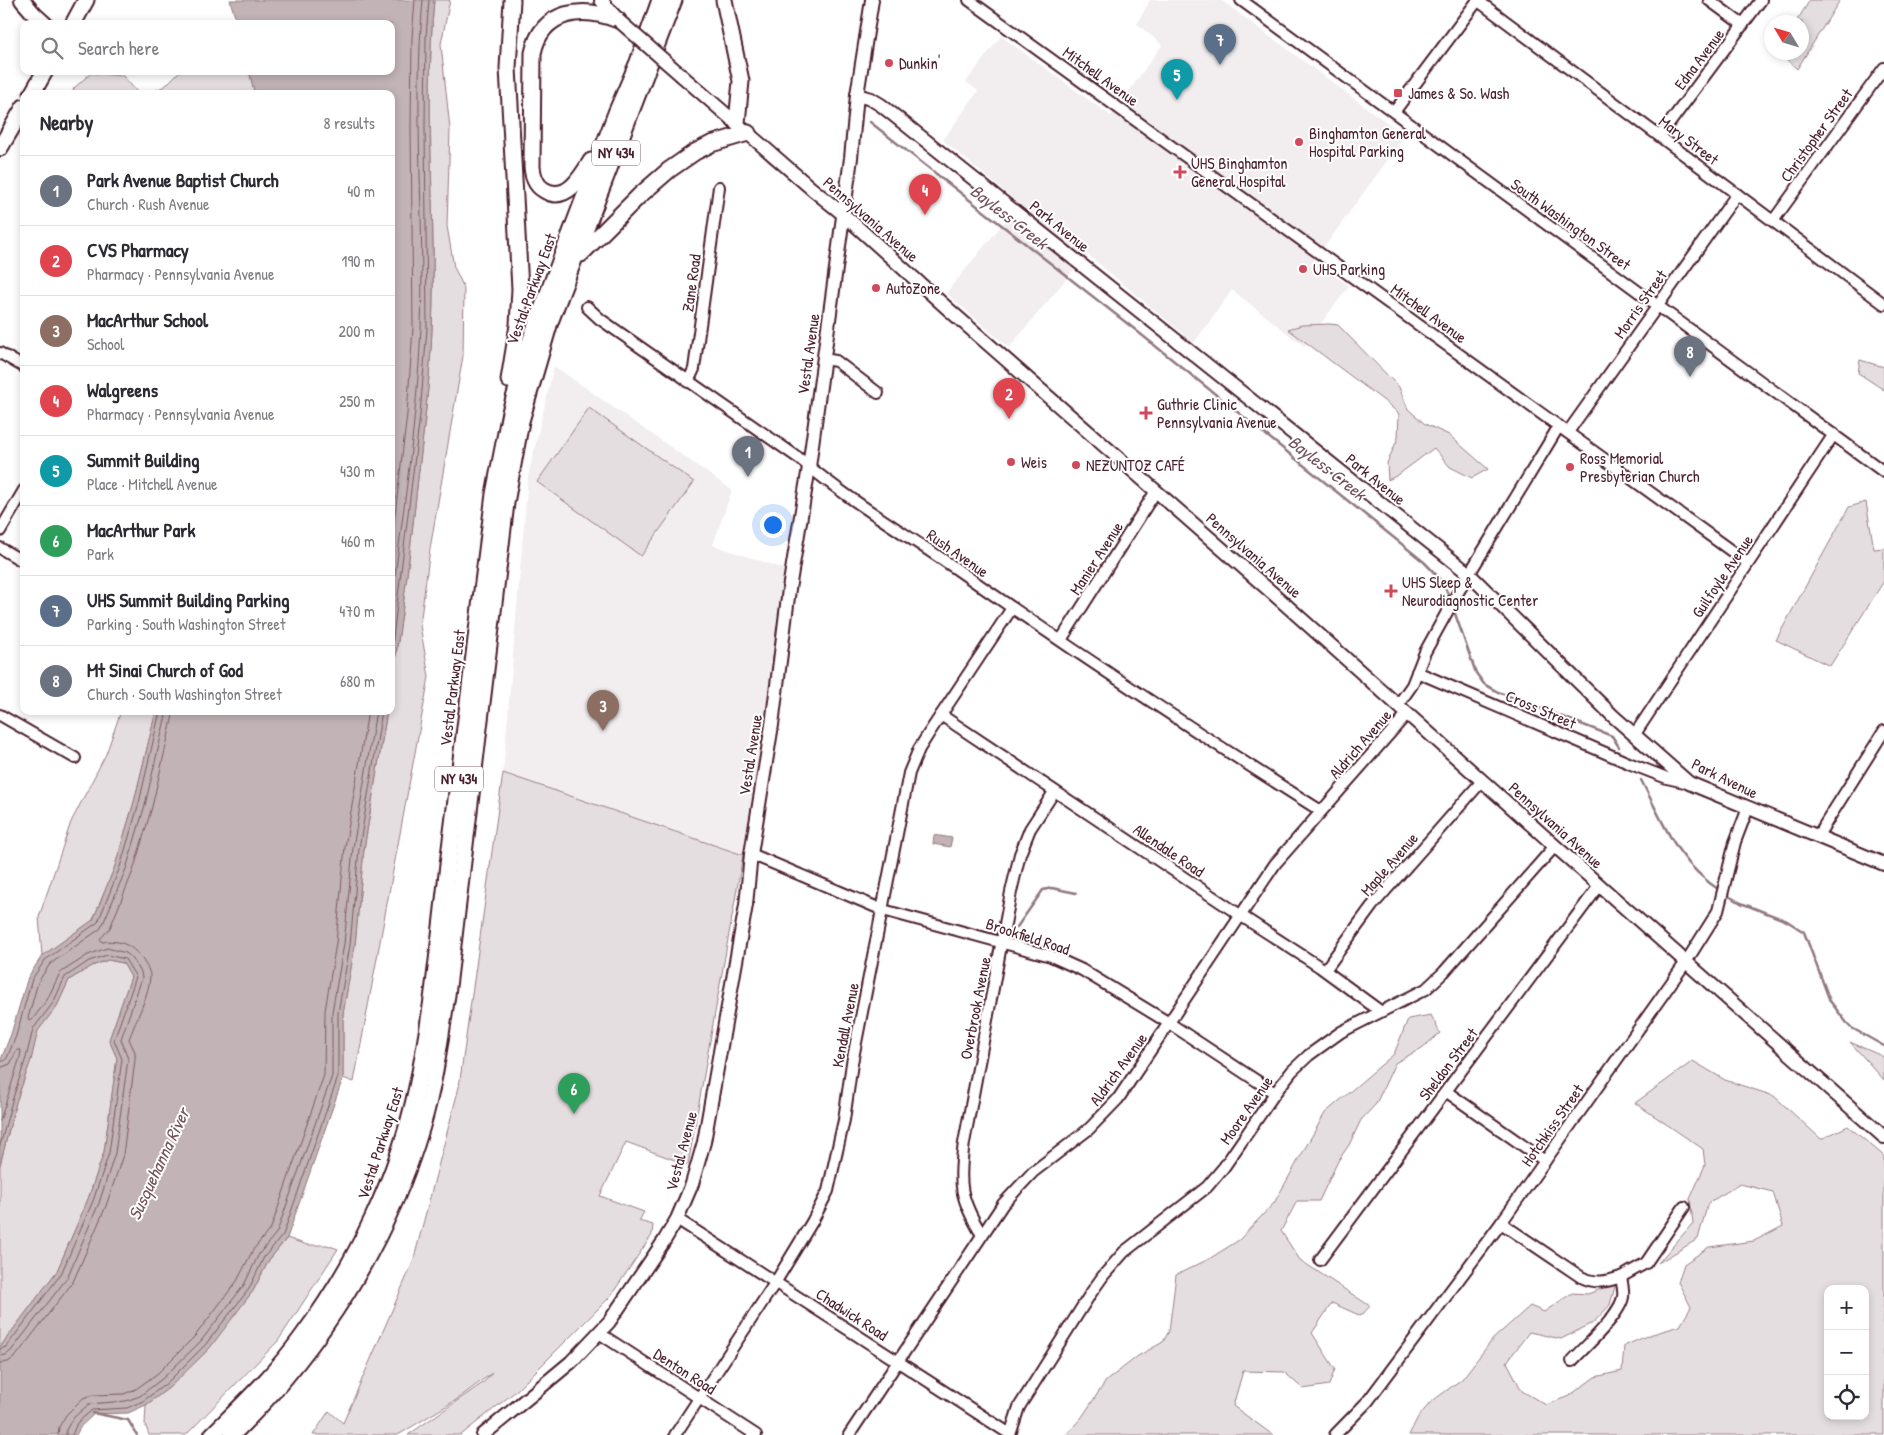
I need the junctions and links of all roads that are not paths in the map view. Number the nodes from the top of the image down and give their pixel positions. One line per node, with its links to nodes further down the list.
1 (22, 0): 14 (main road)
2 (86, 0): 15 (main road)
3 (512, 0): 43 (main road)
4 (601, 0): 16 (street, Pennsylvania Avenue)
5 (660, 0): 23 (main road, Vestal Parkway East / NY 434)
6 (674, 0): 32 (main road, Vestal Parkway East / NY 434)
7 (724, 0): 25 (main road)
8 (872, 0): 21 (street, Vestal Avenue)
9 (969, 0): 41 (street, Mitchell Avenue)
10 (1241, 0): 22 (street, South Washington Street)
11 (1477, 0): 22 (street); 26 (street, Mary Street)
12 (1709, 0): 17 (street)
13 (1761, 0): 17 (street, Edna Avenue)
14 (41, 20)
15 (75, 20)
16 (618, 20): 23 (main road); 25 (street, Pennsylvania Avenue, bridge)
17 (1743, 25): 26 (street, Edna Avenue)
18 (1884, 68): 31 (street, Christopher Street)
19 (43, 75): 20 (main road)
20 (34, 90)
21 (857, 95): 30 (street, Vestal Avenue); 52 (street, Park Avenue)
22 (1394, 112): 34 (street, South Washington Street)
23 (616, 113): 43 (main road, Vestal Parkway East / NY 434)
24 (20, 114): 27 (main road)
25 (742, 128): 30 (street, Pennsylvania Avenue); 32 (main road)
26 (1660, 136): 29 (street, Mary Street)
27 (0, 148)
28 (719, 187): 39 (street, Zane Road)
29 (1737, 194): 31 (street, Mary Street); 34 (street, Morris Street)
30 (843, 214): 37 (street, Vestal Avenue); 46 (street, Pennsylvania Avenue)
31 (1773, 221): 33 (street, Mary Street)
32 (565, 284): 95 (main road, Vestal Parkway East / NY 434)
33 (1884, 304)
34 (1658, 306): 41 (street, Morris Street); 42 (street, South Washington Street)
35 (587, 307): 39 (street, Rush Avenue)
36 (0, 353): 38 (street)
37 (824, 359): 40 (street); 44 (street, Vestal Avenue)
38 (20, 365)
39 (688, 382): 44 (street, Rush Avenue)
40 (878, 393)
41 (1564, 429): 51 (street, Mitchell Avenue); 52 (street, Morris Street)
42 (1834, 434): 45 (street, South Washington Street); 51 (street, Guilfoyle Avenue)
43 (504, 438): 94 (main road, Vestal Parkway East / NY 434)
44 (809, 467): 53 (street, Rush Avenue); 69 (street, Vestal Avenue)
45 (1884, 472)
46 (1156, 491): 54 (street, Manier Avenue); 56 (street, Pennsylvania Avenue)
47 (20, 497): 48 (street)
48 (0, 531)
49 (0, 548): 50 (street)
50 (20, 560)
51 (1748, 563): 60 (street, Guilfoyle Avenue)
52 (1468, 573): 55 (street, Morris Street); 60 (street, Park Avenue)
53 (1012, 608): 54 (street, Rush Avenue); 58 (street, Kendall Avenue)
54 (1061, 640): 66 (street, Rush Avenue)
55 (1418, 672): 56 (street); 63 (street, Cross Street)
56 (1402, 709): 62 (street, Pennsylvania Avenue); 66 (street, Aldrich Avenue)
57 (0, 715): 61 (street)
58 (941, 715): 64 (street, Allendale Road); 72 (street, Kendall Avenue)
59 (1884, 731): 67 (street)
60 (1635, 734): 63 (street, Park Avenue)
61 (75, 758)
62 (1482, 781): 68 (street, Pennsylvania Avenue); 76 (street, Maple Avenue)
63 (1689, 783): 65 (street, Park Avenue)
64 (1054, 792): 73 (street, Allendale Road); 74 (street, Overbrook Avenue)
65 (1748, 808): 67 (street, Park Avenue); 75 (street, Hotchkiss Street)
66 (1321, 811): 73 (street, Aldrich Avenue)
67 (1817, 838): 70 (street, Park Avenue)
68 (1555, 846): 71 (street, Pennsylvania Avenue); 77 (street, Moore Avenue)
69 (751, 854): 72 (street, Brookfield Road); 84 (street, Vestal Avenue)
70 (1884, 864)
71 (1599, 886): 75 (street, Pennsylvania Avenue); 79 (street, Sheldon Street)
72 (883, 910): 74 (street, Brookfield Road); 89 (street, Kendall Avenue)
73 (1240, 916): 76 (street, Allendale Road); 78 (street, Aldrich Avenue)
74 (1002, 942): 78 (street, Brookfield Road); 86 (street, Overbrook Avenue)
75 (1686, 962): 81 (street, Pennsylvania Avenue); 82 (street, Hotchkiss Street)
76 (1325, 970): 77 (street, Allendale Road)
77 (1380, 1011): 80 (street, Moore Avenue)
78 (1169, 1023): 80 (street, Brookfield Road); 86 (street, Aldrich Avenue)
79 (1446, 1092): 82 (street); 87 (street, Sheldon Street)
80 (1275, 1093): 100 (street, Moore Avenue)
81 (1884, 1137)
82 (1545, 1161): 85 (street, Hotchkiss Street)
83 (1684, 1207): 88 (street)
84 (676, 1220): 89 (street, Chadwick Road); 90 (street, Vestal Avenue)
85 (1501, 1223): 88 (street); 101 (street, Hotchkiss Street)
86 (982, 1235): 92 (street, Aldrich Avenue)
87 (1320, 1260)
88 (1621, 1278): 91 (street)
89 (775, 1283): 92 (street, Chadwick Road); 93 (street, Kendall Avenue)
90 (599, 1333): 93 (street, Denton Road); 96 (street, Vestal Avenue)
91 (1572, 1361)
92 (898, 1362): 99 (street, Aldrich Avenue); 100 (street, Chadwick Road)
93 (698, 1398): 97 (street, Kendall Avenue); 98 (street, Denton Road)
94 (212, 1435)
95 (232, 1435)
96 (483, 1435)
97 (676, 1435)
98 (756, 1435)
99 (849, 1435)
100 (1010, 1435)
101 (1335, 1435)

